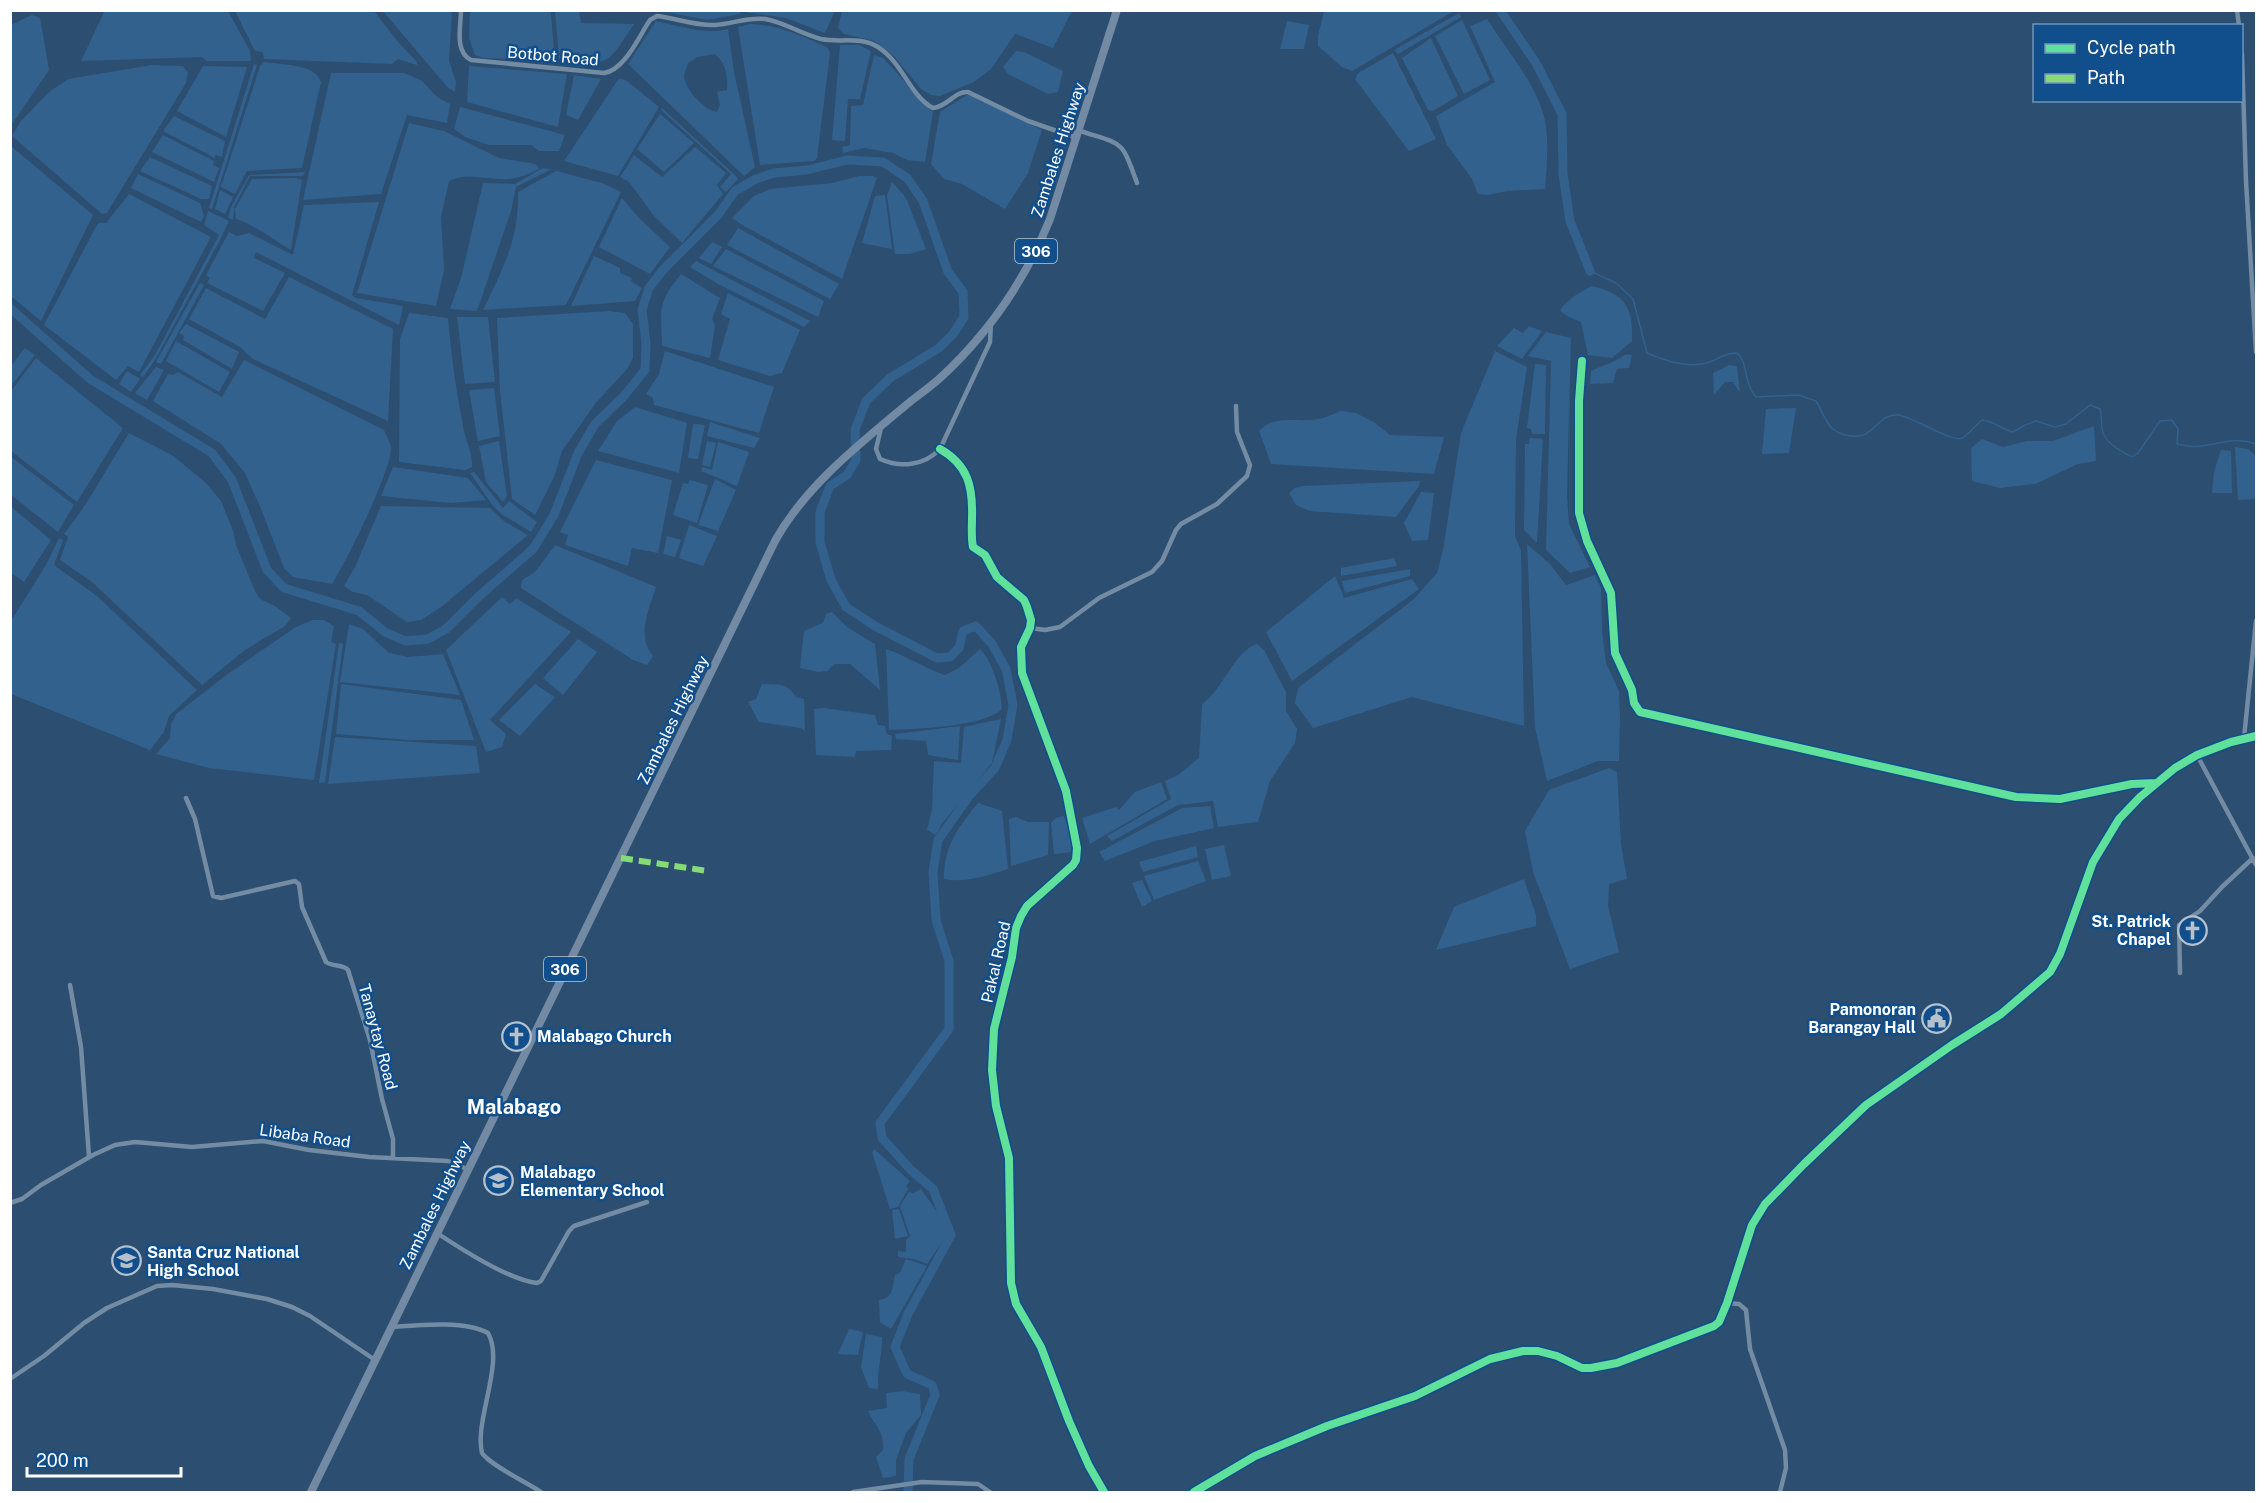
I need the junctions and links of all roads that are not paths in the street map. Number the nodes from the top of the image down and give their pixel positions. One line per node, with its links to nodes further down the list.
1 (461, 10): 4 (street, Botbot Road)
2 (1117, 10): 4 (main road, Zambales Highway / 306)
3 (2243, 102): 7 (street)
4 (1079, 135): 5 (street); 6 (main road, Zambales Highway / 306)
5 (1137, 183)
6 (991, 323): 10 (main road, Zambales Highway / 306); 11 (street)
7 (2256, 352)
8 (1582, 361): 17 (street)
9 (1236, 406): 13 (street)
10 (881, 428): 11 (street); 25 (main road, Zambales Highway / 306)
11 (940, 449): 13 (street)
12 (2256, 621): 15 (street)
13 (1030, 628): 37 (street, Pakal Road)
14 (2256, 736): 15 (street)
15 (2244, 738): 16 (street)
16 (2198, 755): 17 (street); 19 (street)
17 (2156, 783): 29 (street)
18 (186, 798): 24 (street, Tanaytay Road)
19 (2253, 858): 20 (street); 21 (street)
20 (2256, 865)
21 (2180, 973)
22 (70, 985): 23 (street)
23 (89, 1157): 24 (street, Libaba Road); 27 (street, Libaba Road)
24 (393, 1158): 25 (street, Libaba Road)
25 (467, 1168): 28 (main road, Zambales Highway / 306)
26 (647, 1202): 28 (street)
27 (10, 1203)
28 (436, 1232): 30 (main road, Zambales Highway / 306)
29 (1727, 1303): 38 (street); 39 (street)
30 (392, 1327): 31 (main road, Zambales Highway / 306); 34 (street)
31 (375, 1360): 32 (street); 33 (main road, Zambales Highway / 306)
32 (10, 1379)
33 (311, 1492)
34 (541, 1492)
35 (853, 1492): 36 (street)
36 (990, 1492)
37 (1104, 1492)
38 (1194, 1492)
39 (1780, 1492)

